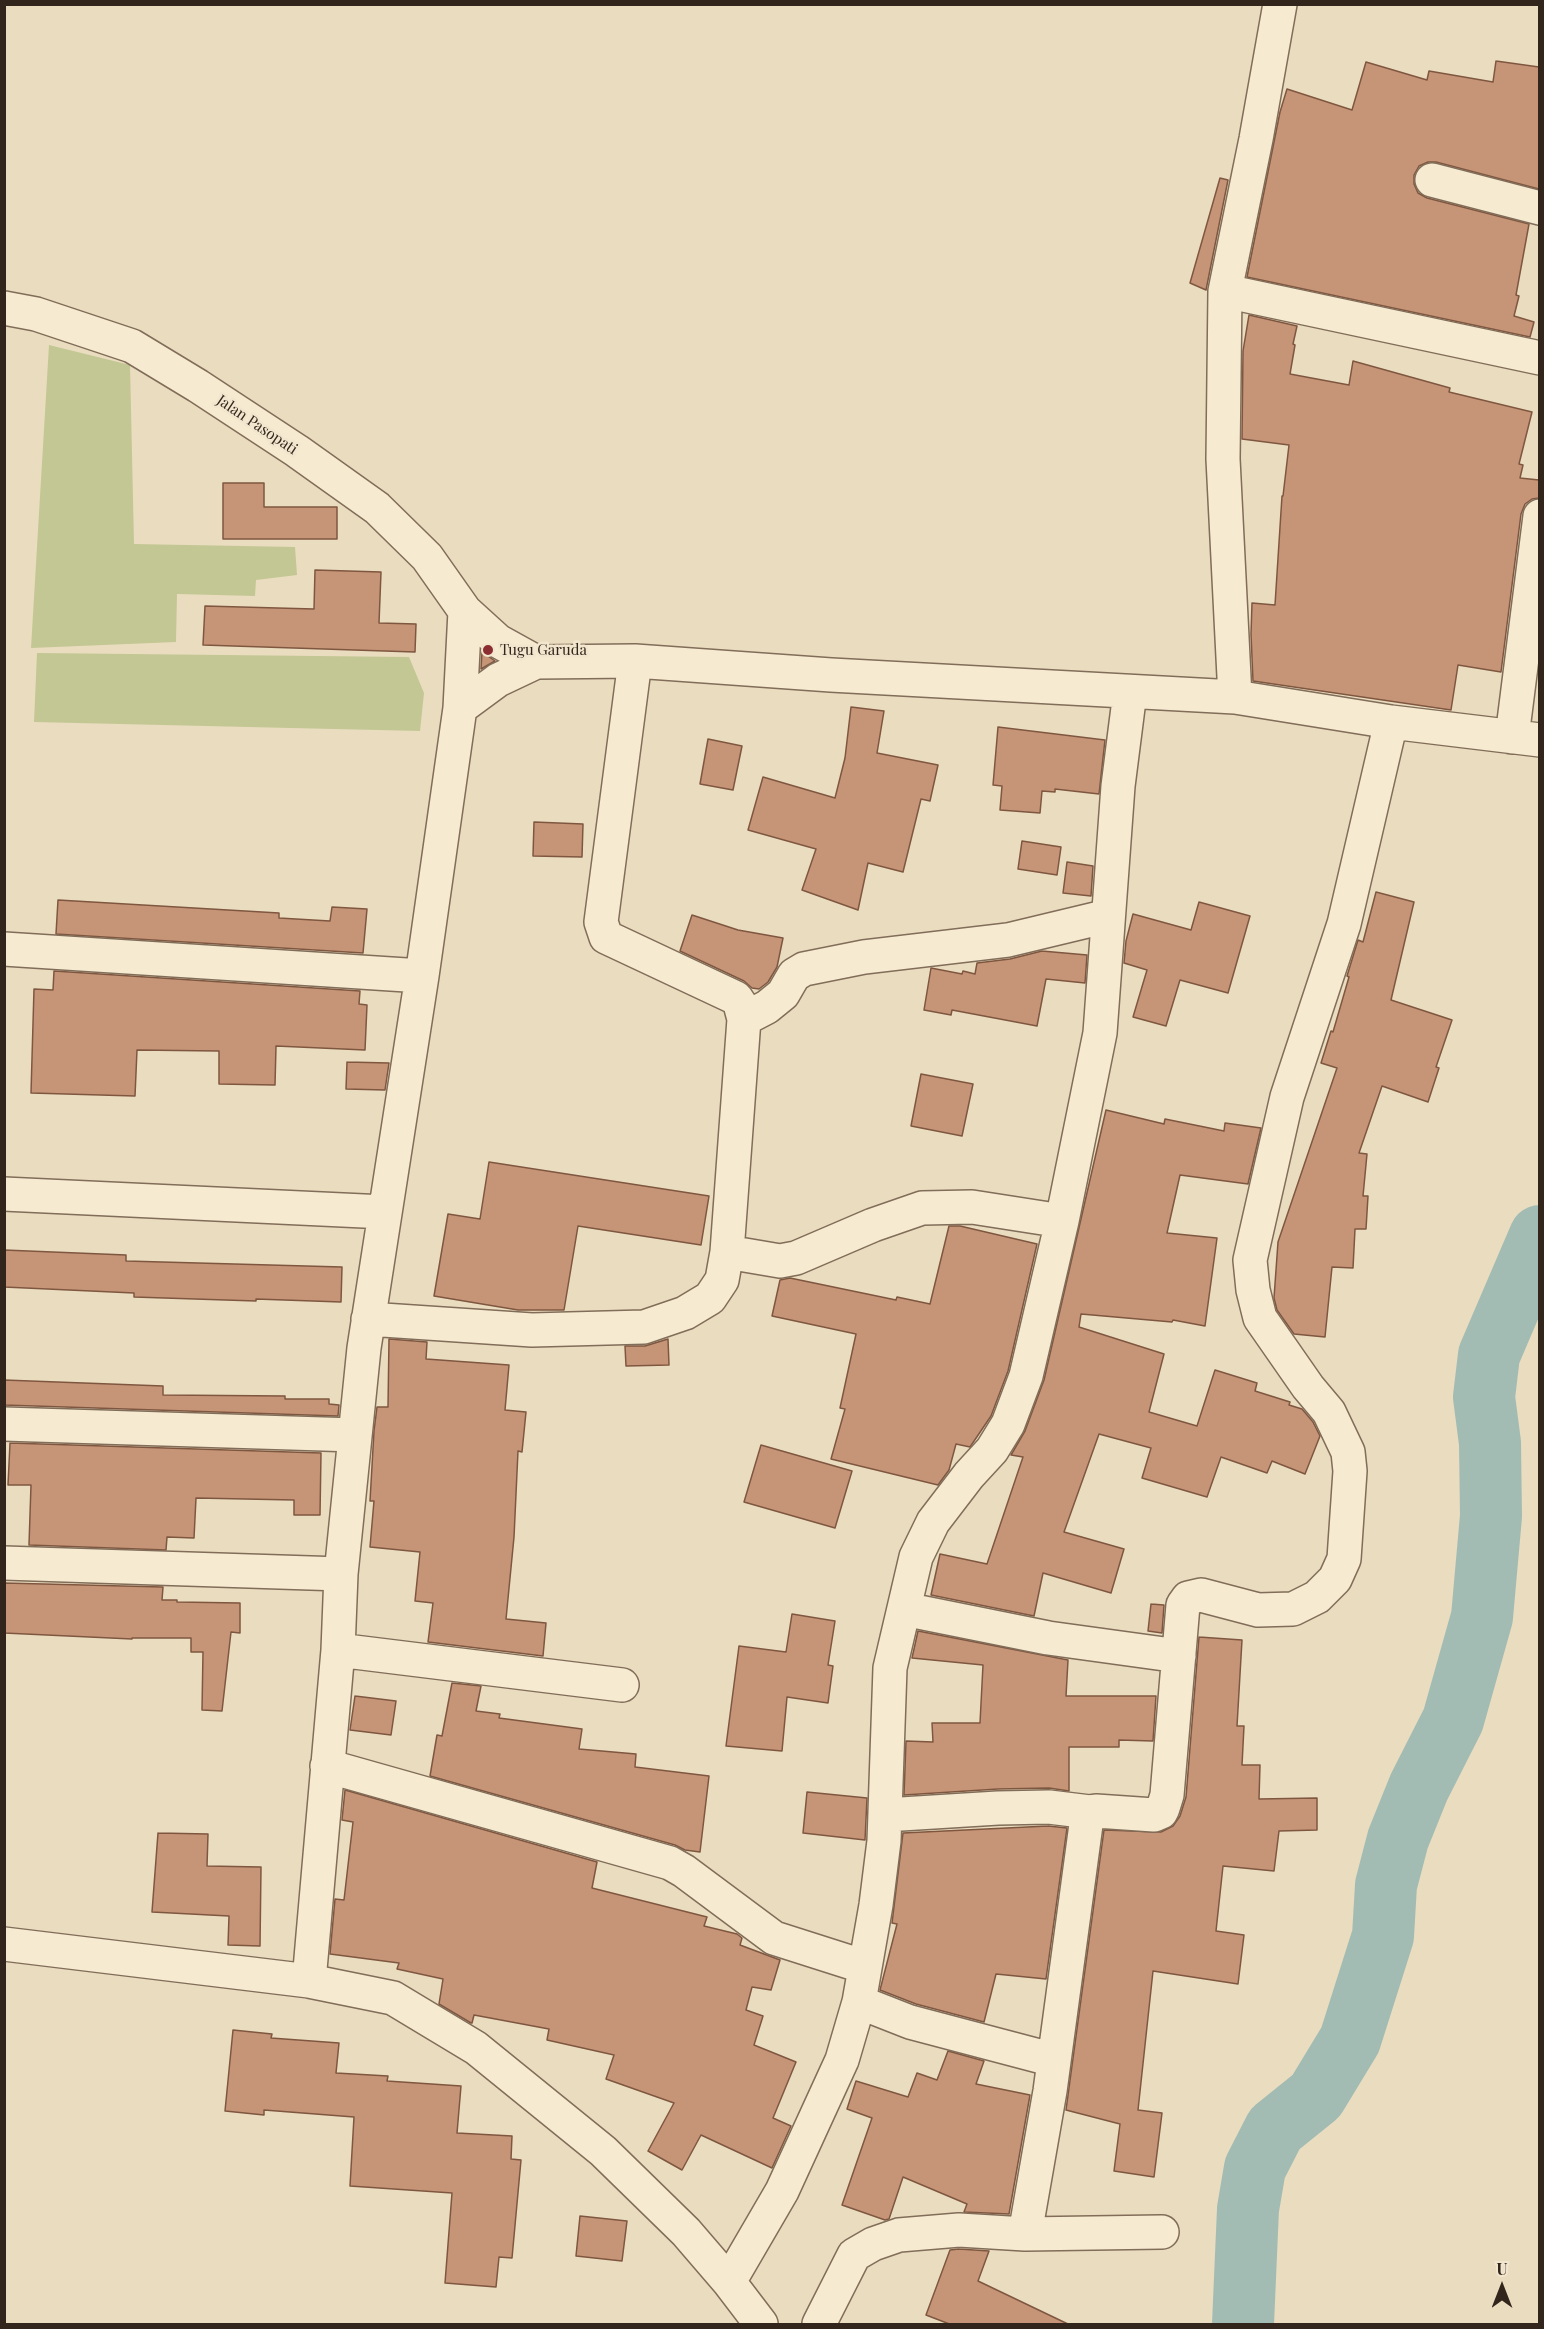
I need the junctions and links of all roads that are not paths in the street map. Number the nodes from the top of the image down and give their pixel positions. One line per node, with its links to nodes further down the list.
1 (1280, 4): 4 (street)
2 (1432, 180): 3 (street)
3 (1539, 208)
4 (1225, 291): 6 (street); 12 (street)
5 (4, 308): 8 (street, Jalan Pasopati)
6 (1539, 358)
7 (1539, 516): 15 (street)
8 (465, 611): 10 (street, Jalan Pasopati); 13 (street)
9 (635, 661): 10 (street); 11 (street); 19 (street)
10 (536, 662): 13 (street)
11 (1130, 692): 12 (street); 16 (street)
12 (1235, 697): 14 (street)
13 (460, 708): 18 (street)
14 (1391, 722): 15 (street); 31 (street)
15 (1526, 738)
16 (1108, 916): 19 (street); 22 (street)
17 (4, 950): 18 (street)
18 (422, 976): 21 (street)
19 (744, 1019): 23 (street)
20 (4, 1194): 21 (street)
21 (385, 1212): 24 (street)
22 (1062, 1221): 23 (street); 29 (street)
23 (727, 1252): 24 (street)
24 (368, 1319): 26 (street)
25 (4, 1424): 26 (street)
26 (355, 1435): 28 (street)
27 (4, 1563): 28 (street)
28 (341, 1574): 30 (street)
29 (904, 1609): 31 (street); 35 (street)
30 (338, 1650): 32 (street); 33 (street)
31 (1179, 1656): 34 (street)
32 (622, 1685)
33 (327, 1766): 37 (street); 38 (street)
34 (1090, 1812): 35 (street); 40 (street)
35 (885, 1815): 37 (street)
36 (4, 1944): 38 (street)
37 (865, 1966): 39 (street)
38 (309, 1981): 43 (street)
39 (859, 2002): 40 (street); 43 (street)
40 (1054, 2060): 42 (street)
41 (1162, 2232): 42 (street)
42 (1025, 2234): 45 (street)
43 (729, 2282): 44 (street)
44 (761, 2325)
45 (819, 2325)

